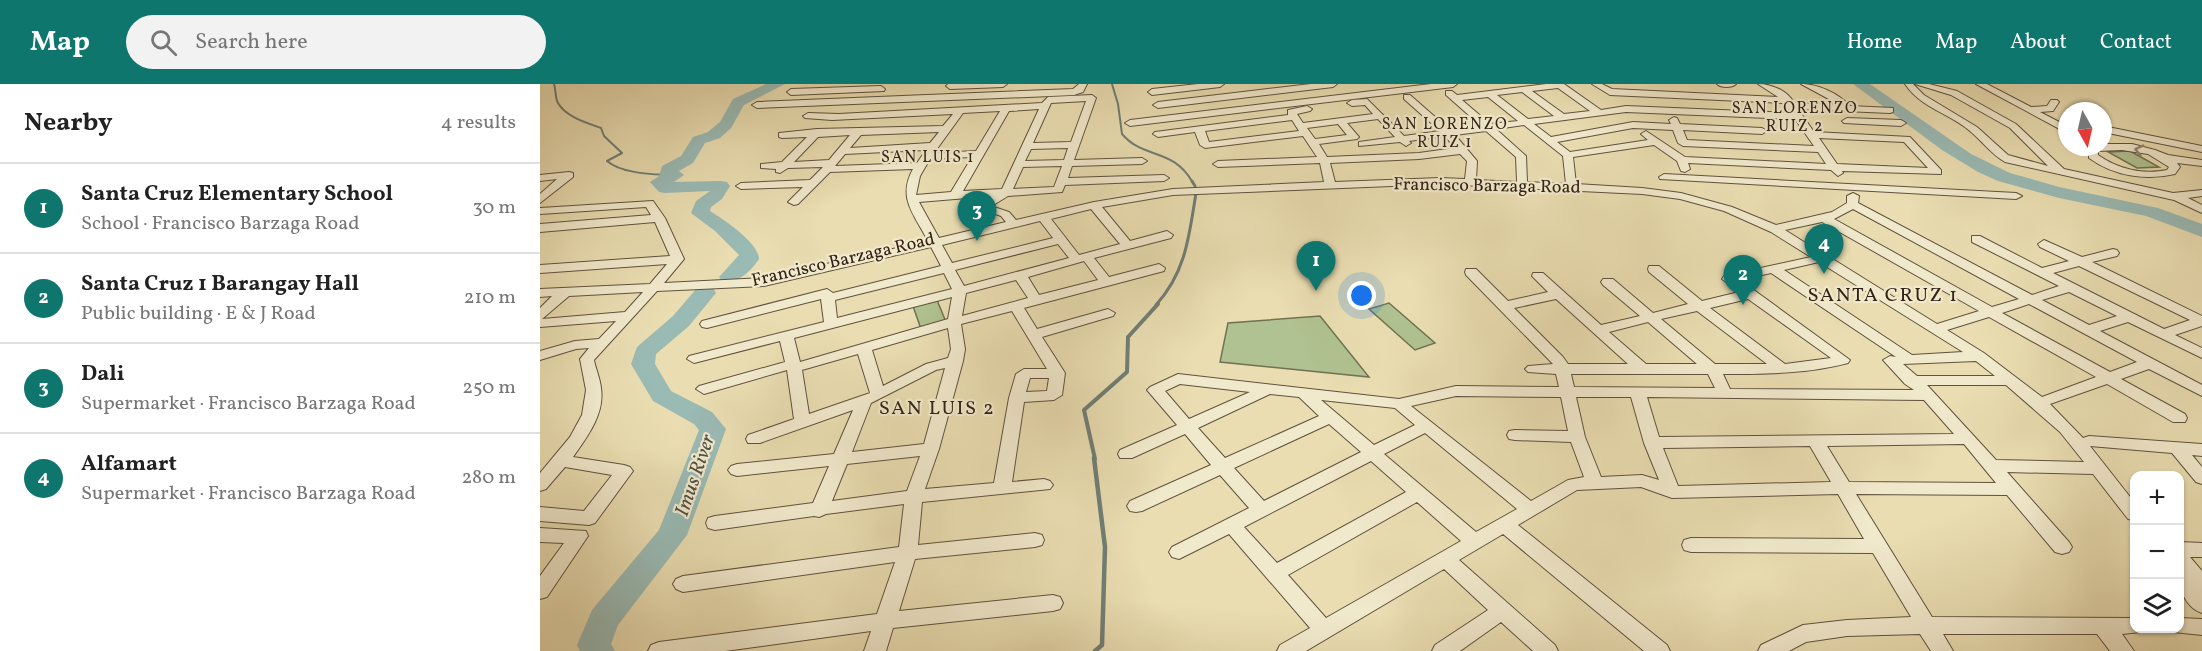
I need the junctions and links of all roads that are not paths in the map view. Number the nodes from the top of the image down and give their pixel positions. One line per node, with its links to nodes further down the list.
1 (805, 84): 23 (street)
2 (1003, 84): 15 (street)
3 (1083, 84): 26 (street)
4 (1220, 84): 16 (street)
5 (1333, 84): 20 (street)
6 (1596, 84): 28 (street)
7 (1700, 84): 28 (street)
8 (1721, 84): 9 (street)
9 (1732, 84)
10 (1762, 84): 32 (street)
11 (1805, 84): 37 (street)
12 (1909, 84): 111 (street)
13 (1919, 84): 111 (street)
14 (1980, 84): 42 (street)
15 (951, 85): 26 (street)
16 (1195, 85): 21 (street)
17 (1430, 85): 24 (street); 52 (street)
18 (1559, 85): 22 (street); 45 (street)
19 (883, 86): 23 (street); 29 (street)
20 (1274, 87): 35 (street)
21 (1150, 88): 35 (street)
22 (1523, 89): 25 (street); 51 (street)
23 (791, 92): 33 (street)
24 (1452, 92): 25 (street); 61 (street)
25 (1490, 94): 54 (street)
26 (941, 97): 29 (street)
27 (1407, 97): 69 (street)
28 (1707, 97): 32 (street); 43 (street)
29 (871, 100): 33 (street)
30 (2055, 102): 42 (street)
31 (1047, 103): 36 (street); 82 (street); 83 (street)
32 (1790, 103): 37 (street); 50 (street)
33 (771, 104): 34 (street)
34 (756, 105)
35 (1158, 105): 52 (street)
36 (1006, 108): 40 (street); 92 (street)
37 (1842, 108): 41 (street); 55 (street)
38 (1623, 109): 39 (street); 45 (street); 60 (street)
39 (1670, 109): 43 (street); 62 (street)
40 (960, 110): 44 (street); 63 (street)
41 (1890, 110)
42 (2030, 110): 59 (street)
43 (1715, 111): 46 (street)
44 (914, 112): 47 (street); 65 (street)
45 (1598, 112): 51 (street)
46 (1752, 113): 50 (street); 66 (street)
47 (835, 114): 48 (street); 70 (street)
48 (808, 116)
49 (1381, 116): 53 (street); 58 (street); 76 (street)
50 (1798, 116): 74 (street)
51 (1561, 117): 54 (street); 72 (street)
52 (1167, 119): 56 (street)
53 (1340, 121): 58 (street); 79 (street)
54 (1525, 121): 61 (street); 77 (street)
55 (1847, 121): 57 (street); 75 (street)
56 (1130, 123)
57 (1901, 123)
58 (1300, 125): 64 (street); 79 (street); 86 (street)
59 (2058, 125)
60 (1633, 126): 62 (street); 72 (street); 93 (street); 98 (street)
61 (1488, 127): 69 (street); 120 (street)
62 (1677, 127): 66 (street); 81 (street)
63 (947, 129): 65 (street); 91 (street)
64 (1199, 129): 71 (street); 86 (street)
65 (899, 131): 68 (street)
66 (1762, 131): 84 (street)
67 (2112, 131): 78 (street)
68 (858, 132): 70 (street); 90 (street)
69 (1447, 132): 76 (street); 89 (street)
70 (815, 134): 73 (street); 109 (street)
71 (1158, 134)
72 (1586, 134): 77 (street)
73 (782, 135)
74 (1812, 135): 75 (street); 87 (street)
75 (1859, 137): 110 (street)
76 (1402, 139): 80 (street); 94 (street)
77 (1549, 140): 93 (street)
78 (2165, 141): 88 (street); 96 (street)
79 (1312, 142): 97 (street)
80 (1363, 144)
81 (1701, 144): 84 (street); 101 (street)
82 (1075, 145): 83 (street); 99 (street)
83 (1027, 146): 103 (street)
84 (1771, 147): 87 (street); 106 (street)
85 (2112, 147): 96 (street, one-way to 85)
86 (1272, 149): 97 (street); 104 (street)
87 (1821, 149): 110 (street)
88 (2202, 149)
89 (1464, 150): 94 (street); 118 (street)
90 (843, 151): 91 (street); 108 (street)
91 (932, 151): 92 (street); 105 (street)
92 (979, 154): 129 (street)
93 (1568, 155): 123 (street)
94 (1419, 156): 97 (street)
95 (2093, 156): 112 (street)
96 (2162, 157): 102 (street); 112 (street)
97 (1324, 159): 122 (street)
98 (1682, 160): 101 (street); 116 (street)
99 (1068, 161): 100 (street); 103 (street); 119 (street)
100 (1142, 161)
101 (1709, 161): 106 (street); 117 (street)
102 (2202, 163)
103 (1019, 164): 127 (street)
104 (1218, 164)
105 (922, 165): 108 (street); 132 (street)
106 (1782, 165): 110 (street)
107 (765, 166): 109 (street)
108 (830, 166): 109 (street); 121 (street)
109 (782, 168)
110 (1834, 168): 125 (street)
111 (2061, 172): 131 (street)
112 (2150, 174): 131 (street)
113 (1664, 177): 116 (street)
114 (540, 178): 133 (street)
115 (1164, 178): 119 (street)
116 (1687, 178): 117 (street)
117 (1712, 179): 125 (street)
118 (1470, 180): 120 (street, Francisco Barzaga Road); 122 (street, Francisco Barzaga Road); 144 (street, Francisco Barzaga Road)
119 (1061, 182): 127 (street)
120 (1522, 182): 123 (street, Francisco Barzaga Road)
121 (814, 183): 124 (street); 134 (street)
122 (1330, 183): 126 (street, Francisco Barzaga Road)
123 (1571, 184): 144 (street, Francisco Barzaga Road)
124 (741, 186)
125 (1847, 187): 130 (street); 135 (street)
126 (1172, 191): 136 (street, Francisco Barzaga Road); 142 (street, Francisco Barzaga Road)
127 (1006, 192): 129 (street); 142 (street)
128 (2202, 193): 131 (street)
129 (955, 195): 132 (street)
130 (2016, 196)
131 (2176, 197): 137 (street)
132 (912, 199): 147 (street)
133 (540, 200)
134 (794, 202)
135 (1852, 204): 141 (street); 177 (street)
136 (1094, 205): 139 (street, Francisco Barzaga Road); 150 (street)
137 (2202, 210)
138 (540, 211): 140 (street)
139 (1043, 217): 142 (street, Francisco Barzaga Road); 148 (street)
140 (659, 218): 143 (street); 154 (street)
141 (1824, 218): 144 (street); 183 (street)
142 (1011, 222): 147 (street, Francisco Barzaga Road)
143 (540, 228)
144 (1778, 228): 152 (street, Francisco Barzaga Road)
145 (1167, 235): 150 (street)
146 (1976, 239): 162 (street)
147 (934, 240): 156 (street); 165 (street, Francisco Barzaga Road)
148 (1059, 240): 153 (street); 156 (street)
149 (2043, 244): 155 (street)
150 (1127, 245): 153 (street)
151 (2113, 254): 155 (street)
152 (1824, 257): 160 (street); 194 (street, Francisco Barzaga Road)
153 (1081, 258): 163 (street); 166 (street)
154 (678, 259): 158 (street); 169 (street)
155 (2081, 262): 162 (street); 189 (street)
156 (948, 267): 170 (street); 176 (street)
157 (1159, 268): 166 (street)
158 (540, 269)
159 (1654, 269): 181 (street)
160 (1773, 269): 174 (street); 206 (street)
161 (1471, 272): 180 (street)
162 (2041, 272): 168 (street)
163 (1020, 275): 170 (street); 178 (street)
164 (1538, 276): 173 (street)
165 (764, 280): 169 (street, Francisco Barzaga Road); 182 (street)
166 (1106, 282): 178 (street)
167 (1608, 282): 187 (street)
168 (2071, 287): 177 (street); 188 (street)
169 (654, 288): 172 (street, Francisco Barzaga Road); 186 (street)
170 (960, 291): 190 (street); 193 (street)
171 (540, 293): 172 (street, Francisco Barzaga Road)
172 (562, 294): 175 (street, Francisco Barzaga Road); 185 (street)
173 (1558, 294): 180 (street); 195 (street)
174 (1750, 294): 181 (street); 211 (street)
175 (540, 298)
176 (828, 298): 182 (street); 193 (street)
177 (2031, 300): 183 (street); 196 (street)
178 (1036, 301): 179 (street)
179 (1016, 306): 190 (street); 199 (street)
180 (1505, 306): 212 (street)
181 (1698, 306): 187 (street); 211 (street)
182 (766, 309): 192 (street)
183 (1990, 312): 194 (street); 216 (street)
184 (1108, 313): 199 (street)
185 (540, 315)
186 (628, 316): 191 (street); 200 (street)
187 (1650, 317): 195 (street); 214 (street)
188 (2129, 317): 196 (street); 198 (street)
189 (2202, 321): 198 (street)
190 (954, 322): 201 (street); 207 (street)
191 (540, 323)
192 (707, 324)
193 (831, 324): 197 (street)
194 (1939, 328): 204 (street, Francisco Barzaga Road); 229 (street, Francisco Barzaga Road)
195 (1598, 330): 213 (street)
196 (2087, 330): 208 (street)
197 (786, 334): 205 (street); 209 (street)
198 (2163, 334): 202 (street)
199 (1033, 335): 215 (street)
200 (600, 343): 203 (street); 249 (street)
201 (864, 348): 209 (street); 227 (street)
202 (2202, 354)
203 (540, 356)
204 (1979, 356): 206 (street); 218 (street, Francisco Barzaga Road)
205 (694, 359)
206 (1910, 360): 217 (street)
207 (956, 361): 227 (street); 244 (street)
208 (2150, 363): 216 (street); 221 (street)
209 (794, 366): 219 (street); 233 (street)
210 (1533, 369): 212 (street)
211 (1782, 369): 214 (street)
212 (1563, 370): 213 (street); 222 (street)
213 (1643, 370): 214 (street)
214 (1714, 371): 225 (street)
215 (1057, 373): 228 (street); 228 (street)
216 (2108, 378): 229 (street); 232 (street)
217 (1910, 381): 218 (street); 226 (street)
218 (2011, 381): 252 (street, Francisco Barzaga Road)
219 (704, 389)
220 (1269, 389): 223 (street); 234 (street); 234 (street)
221 (2202, 390)
222 (1566, 391): 224 (street); 230 (street); 237 (street)
223 (1302, 393): 230 (street); 231 (street)
224 (1638, 393): 225 (street); 242 (street)
225 (1725, 394): 226 (street)
226 (1928, 395): 239 (street)
227 (871, 398): 233 (street); 248 (street)
228 (1017, 398): 258 (street)
229 (2048, 400): 241 (street, Francisco Barzaga Road)
230 (1400, 404): 235 (street)
231 (1330, 417): 246 (street); 250 (street)
232 (2179, 418)
233 (802, 423): 238 (street)
234 (1186, 426): 247 (street); 250 (street)
235 (1426, 426): 246 (street); 268 (street)
236 (1515, 435): 237 (street)
237 (1577, 437): 255 (street)
238 (754, 439)
239 (1968, 439): 240 (street); 251 (street)
240 (1815, 441): 242 (street); 259 (street)
241 (2090, 441): 243 (street); 262 (street, Francisco Barzaga Road)
242 (1652, 443): 261 (street)
243 (2177, 448): 245 (street); 254 (street)
244 (930, 449): 248 (street); 264 (street)
245 (2202, 450)
246 (1372, 453): 263 (street); 267 (street)
247 (1126, 454)
248 (842, 459): 253 (street); 269 (street)
249 (559, 460): 257 (street); 270 (street)
250 (1222, 466): 265 (street); 267 (street)
251 (1992, 466): 252 (street); 260 (street)
252 (2099, 468): 266 (street, Francisco Barzaga Road)
253 (737, 470)
254 (2202, 478)
255 (1595, 483): 261 (street); 268 (street)
256 (1044, 485): 258 (street)
257 (540, 486)
258 (1002, 488): 264 (street)
259 (1844, 488): 260 (street); 261 (street); 278 (street)
260 (2012, 489): 279 (street)
261 (1672, 492)
262 (2130, 493)
263 (1418, 494): 276 (street); 286 (street)
264 (914, 496): 269 (street); 283 (street)
265 (1136, 506)
266 (2130, 509)
267 (1261, 510): 272 (street)
268 (1530, 510): 273 (street)
269 (819, 511): 271 (street)
270 (540, 514)
271 (715, 523)
272 (1232, 525): 282 (street); 286 (street)
273 (1505, 525): 276 (street); 306 (street)
274 (540, 535): 290 (street)
275 (1035, 540): 283 (street)
276 (1476, 543): 284 (street)
277 (1691, 546): 278 (street)
278 (1878, 546): 295 (street)
279 (2062, 547)
280 (2184, 549): 281 (street)
281 (2202, 550)
282 (1179, 552)
283 (908, 553): 288 (street); 294 (street)
284 (1445, 559): 293 (street); 300 (street)
285 (2184, 562): 289 (street)
286 (1276, 573): 300 (street)
287 (2184, 579): 292 (street)
288 (683, 584)
289 (2202, 586)
290 (540, 591)
291 (1053, 603): 294 (street)
292 (2202, 605)
293 (1502, 611): 304 (street); 305 (street)
294 (885, 621): 301 (street); 302 (street)
295 (1926, 625): 296 (street); 307 (street); 308 (street)
296 (2102, 626): 297 (street); 309 (street)
297 (2130, 626)
298 (2184, 626): 299 (street)
299 (2202, 627)
300 (1324, 630): 303 (street)
301 (659, 651)
302 (875, 651)
303 (1288, 651)
304 (1443, 651)
305 (1547, 651)
306 (1659, 651)
307 (1769, 651)
308 (1942, 651)
309 (2123, 651)

